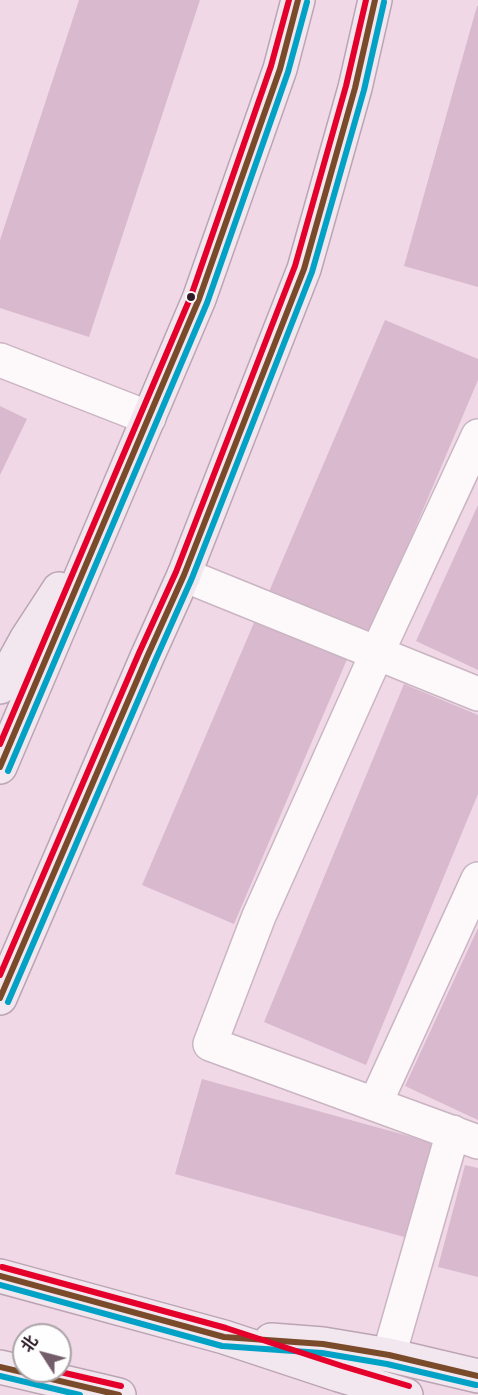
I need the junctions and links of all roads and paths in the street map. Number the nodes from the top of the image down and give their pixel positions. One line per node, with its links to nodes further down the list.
1 (298, 0): 4 (main road)
2 (375, 0): 7 (main road)
3 (0, 360): 4 (street)
4 (149, 418): 6 (main road)
5 (478, 436): 8 (street)
6 (106, 518): 9 (main road); 11 (main road)
7 (184, 575): 8 (street); 13 (main road)
8 (377, 653): 10 (street); 14 (street)
9 (0, 687)
10 (478, 694)
11 (0, 767)
12 (478, 879): 14 (street)
13 (0, 998)
14 (375, 1104): 15 (street)
15 (465, 1137): 18 (street)
16 (0, 1275): 17 (main road)
17 (224, 1337): 18 (main road); 22 (main road)
18 (389, 1356): 20 (main road)
19 (0, 1367): 21 (main road)
20 (478, 1376)
21 (119, 1395)
22 (406, 1395)

